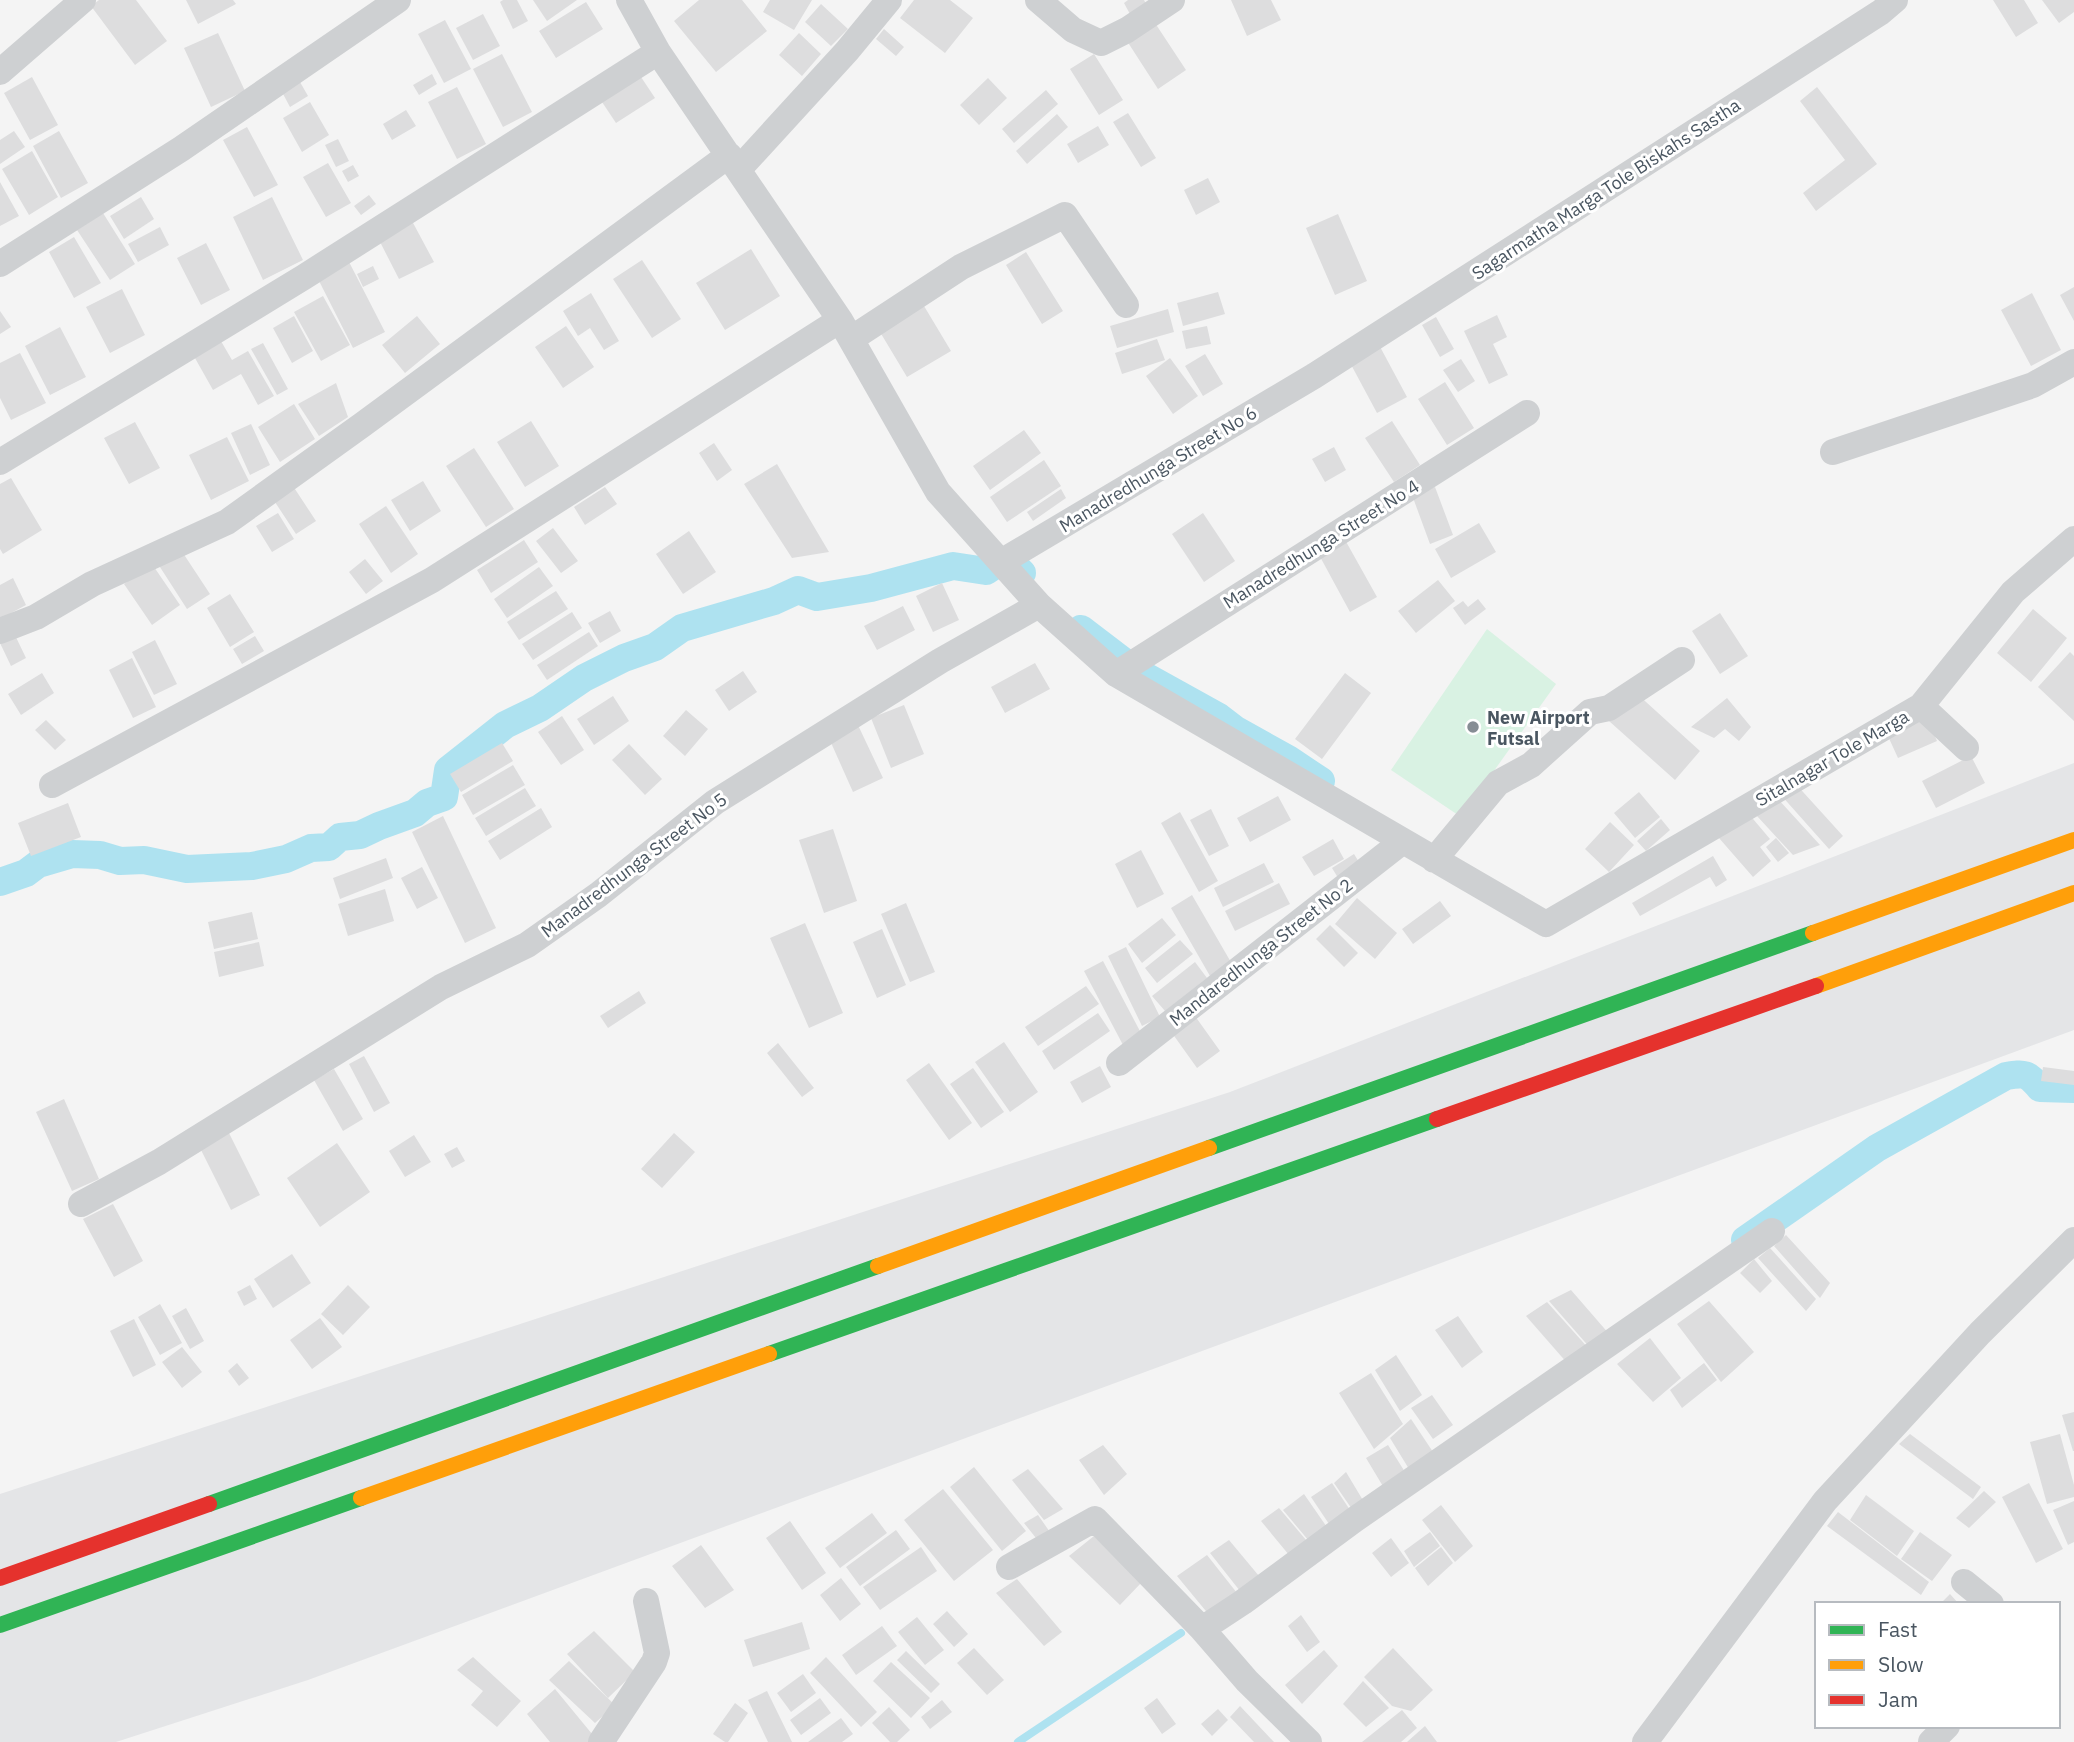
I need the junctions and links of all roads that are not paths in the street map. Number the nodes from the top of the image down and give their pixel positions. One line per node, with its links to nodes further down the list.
1 (83, 0): 9 (street)
2 (398, 0): 11 (street)
3 (629, 0): 8 (street)
4 (889, 0): 10 (street)
5 (1038, 0): 6 (street)
6 (1172, 0)
7 (1895, 0): 15 (street, Sagarmatha Marga Tole Biskahs Sastha)
8 (658, 52): 10 (street); 18 (street)
9 (0, 72)
10 (734, 162): 13 (street); 22 (street)
11 (0, 264)
12 (1126, 305): 13 (street)
13 (845, 330): 20 (street); 27 (street)
14 (2074, 362): 17 (street)
15 (1314, 376): 20 (street, Manadredhunga Street No 6)
16 (1527, 413): 24 (street, Manadredhunga Street No 4)
17 (1833, 452)
18 (0, 462)
19 (2074, 539): 25 (street, Sitalnagar Tole Marga)
20 (1001, 562): 21 (street)
21 (1039, 605): 24 (street); 33 (street, Manadredhunga Street No 5)
22 (0, 631)
23 (1682, 660): 30 (street)
24 (1116, 674): 29 (street)
25 (1921, 705): 26 (street); 30 (street, Sitalnagar Tole Marga)
26 (1966, 748)
27 (52, 785)
28 (2074, 840): 37 (street)
29 (1403, 841): 30 (street); 32 (street, Mandaredhunga Street No 2)
30 (1434, 860)
31 (2074, 893): 41 (street)
32 (1119, 1063)
33 (81, 1205)
34 (1772, 1231): 42 (street)
35 (2074, 1240): 46 (street)
36 (1009, 1567): 42 (street)
37 (0, 1578)
38 (1964, 1581): 40 (street)
39 (646, 1601): 44 (street)
40 (1989, 1602)
41 (0, 1625)
42 (1202, 1629): 45 (street)
43 (1945, 1728): 47 (street)
44 (601, 1742)
45 (1309, 1742)
46 (1645, 1742)
47 (1931, 1742)

